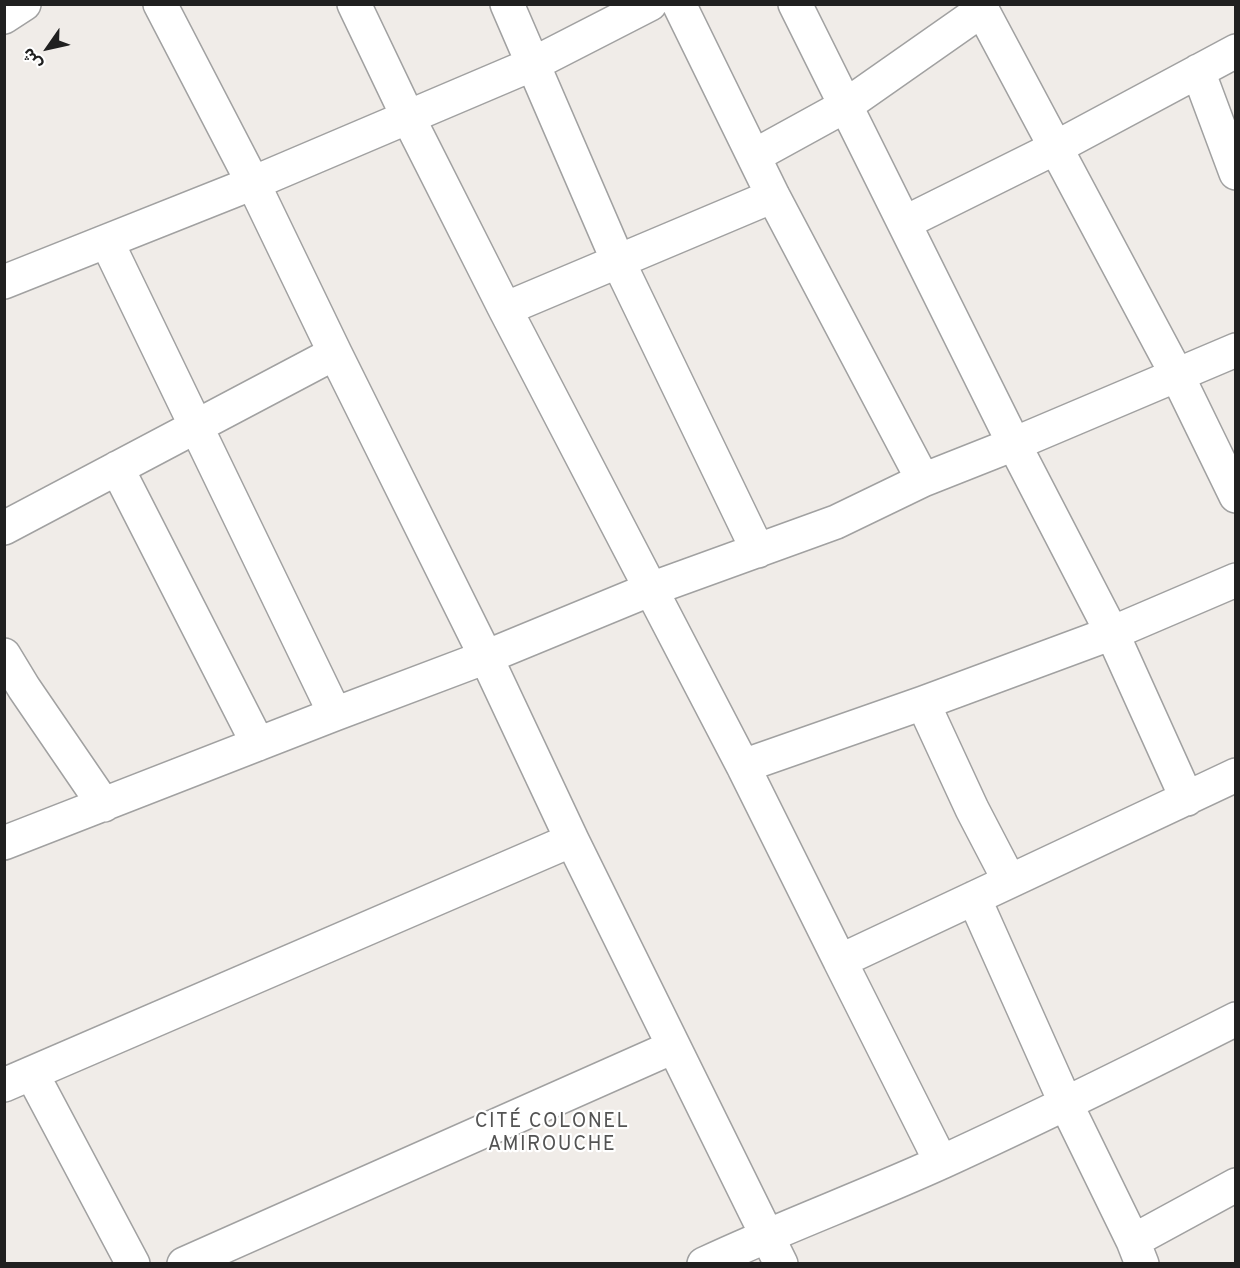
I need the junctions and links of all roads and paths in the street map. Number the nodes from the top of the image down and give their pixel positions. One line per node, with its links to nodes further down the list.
1 (24, 4): 9 (street)
2 (160, 4): 18 (street)
3 (354, 4): 14 (street)
4 (507, 4): 11 (street)
5 (650, 4): 11 (street)
6 (680, 4): 16 (street)
7 (795, 4): 13 (street)
8 (990, 10): 13 (street); 15 (street)
9 (4, 17)
10 (1236, 51): 12 (street)
11 (533, 64): 14 (street); 22 (street)
12 (1198, 71): 15 (street); 17 (street)
13 (845, 106): 16 (street); 20 (street)
14 (408, 117): 18 (street); 24 (street)
15 (1055, 148): 20 (street); 27 (street)
16 (754, 156): 19 (street)
17 (1236, 173)
18 (254, 183): 21 (street); 26 (street)
19 (773, 196): 22 (street); 31 (street)
20 (904, 223): 29 (street)
21 (107, 242): 23 (street); 28 (street)
22 (618, 261): 24 (street); 34 (street)
23 (4, 282)
24 (505, 309): 36 (street)
25 (1236, 350): 27 (street)
26 (335, 353): 28 (street); 39 (street)
27 (1178, 375): 29 (street); 32 (street)
28 (196, 426): 30 (street); 42 (street)
29 (1014, 444): 31 (street); 37 (street)
30 (117, 468): 33 (street); 43 (street)
31 (923, 480): 34 (street)
32 (1236, 496)
33 (4, 528)
34 (758, 551): 36 (street)
35 (1236, 580): 37 (street)
36 (651, 590): 39 (street); 44 (street)
37 (1112, 633): 41 (street); 46 (street)
38 (4, 655): 40 (street)
39 (486, 657): 42 (street); 48 (street)
40 (14, 693): 47 (street)
41 (923, 703): 44 (street); 50 (street)
42 (335, 714): 43 (street)
43 (258, 744): 47 (street)
44 (744, 766): 52 (street)
45 (1236, 775): 46 (street)
46 (1187, 799): 50 (street)
47 (104, 805): 49 (street)
48 (572, 840): 54 (street); 55 (street)
49 (4, 843)
50 (1009, 880): 51 (street)
51 (974, 897): 52 (street); 56 (street)
52 (840, 961): 57 (street)
53 (1236, 1019): 56 (street)
54 (674, 1047): 59 (street); 62 (street)
55 (18, 1079): 61 (street)
56 (1066, 1104): 57 (street); 60 (street)
57 (941, 1162): 59 (street)
58 (1236, 1185): 60 (street)
59 (774, 1249): 63 (street)
60 (1137, 1252)
61 (133, 1263)
62 (184, 1263)
63 (705, 1263)

